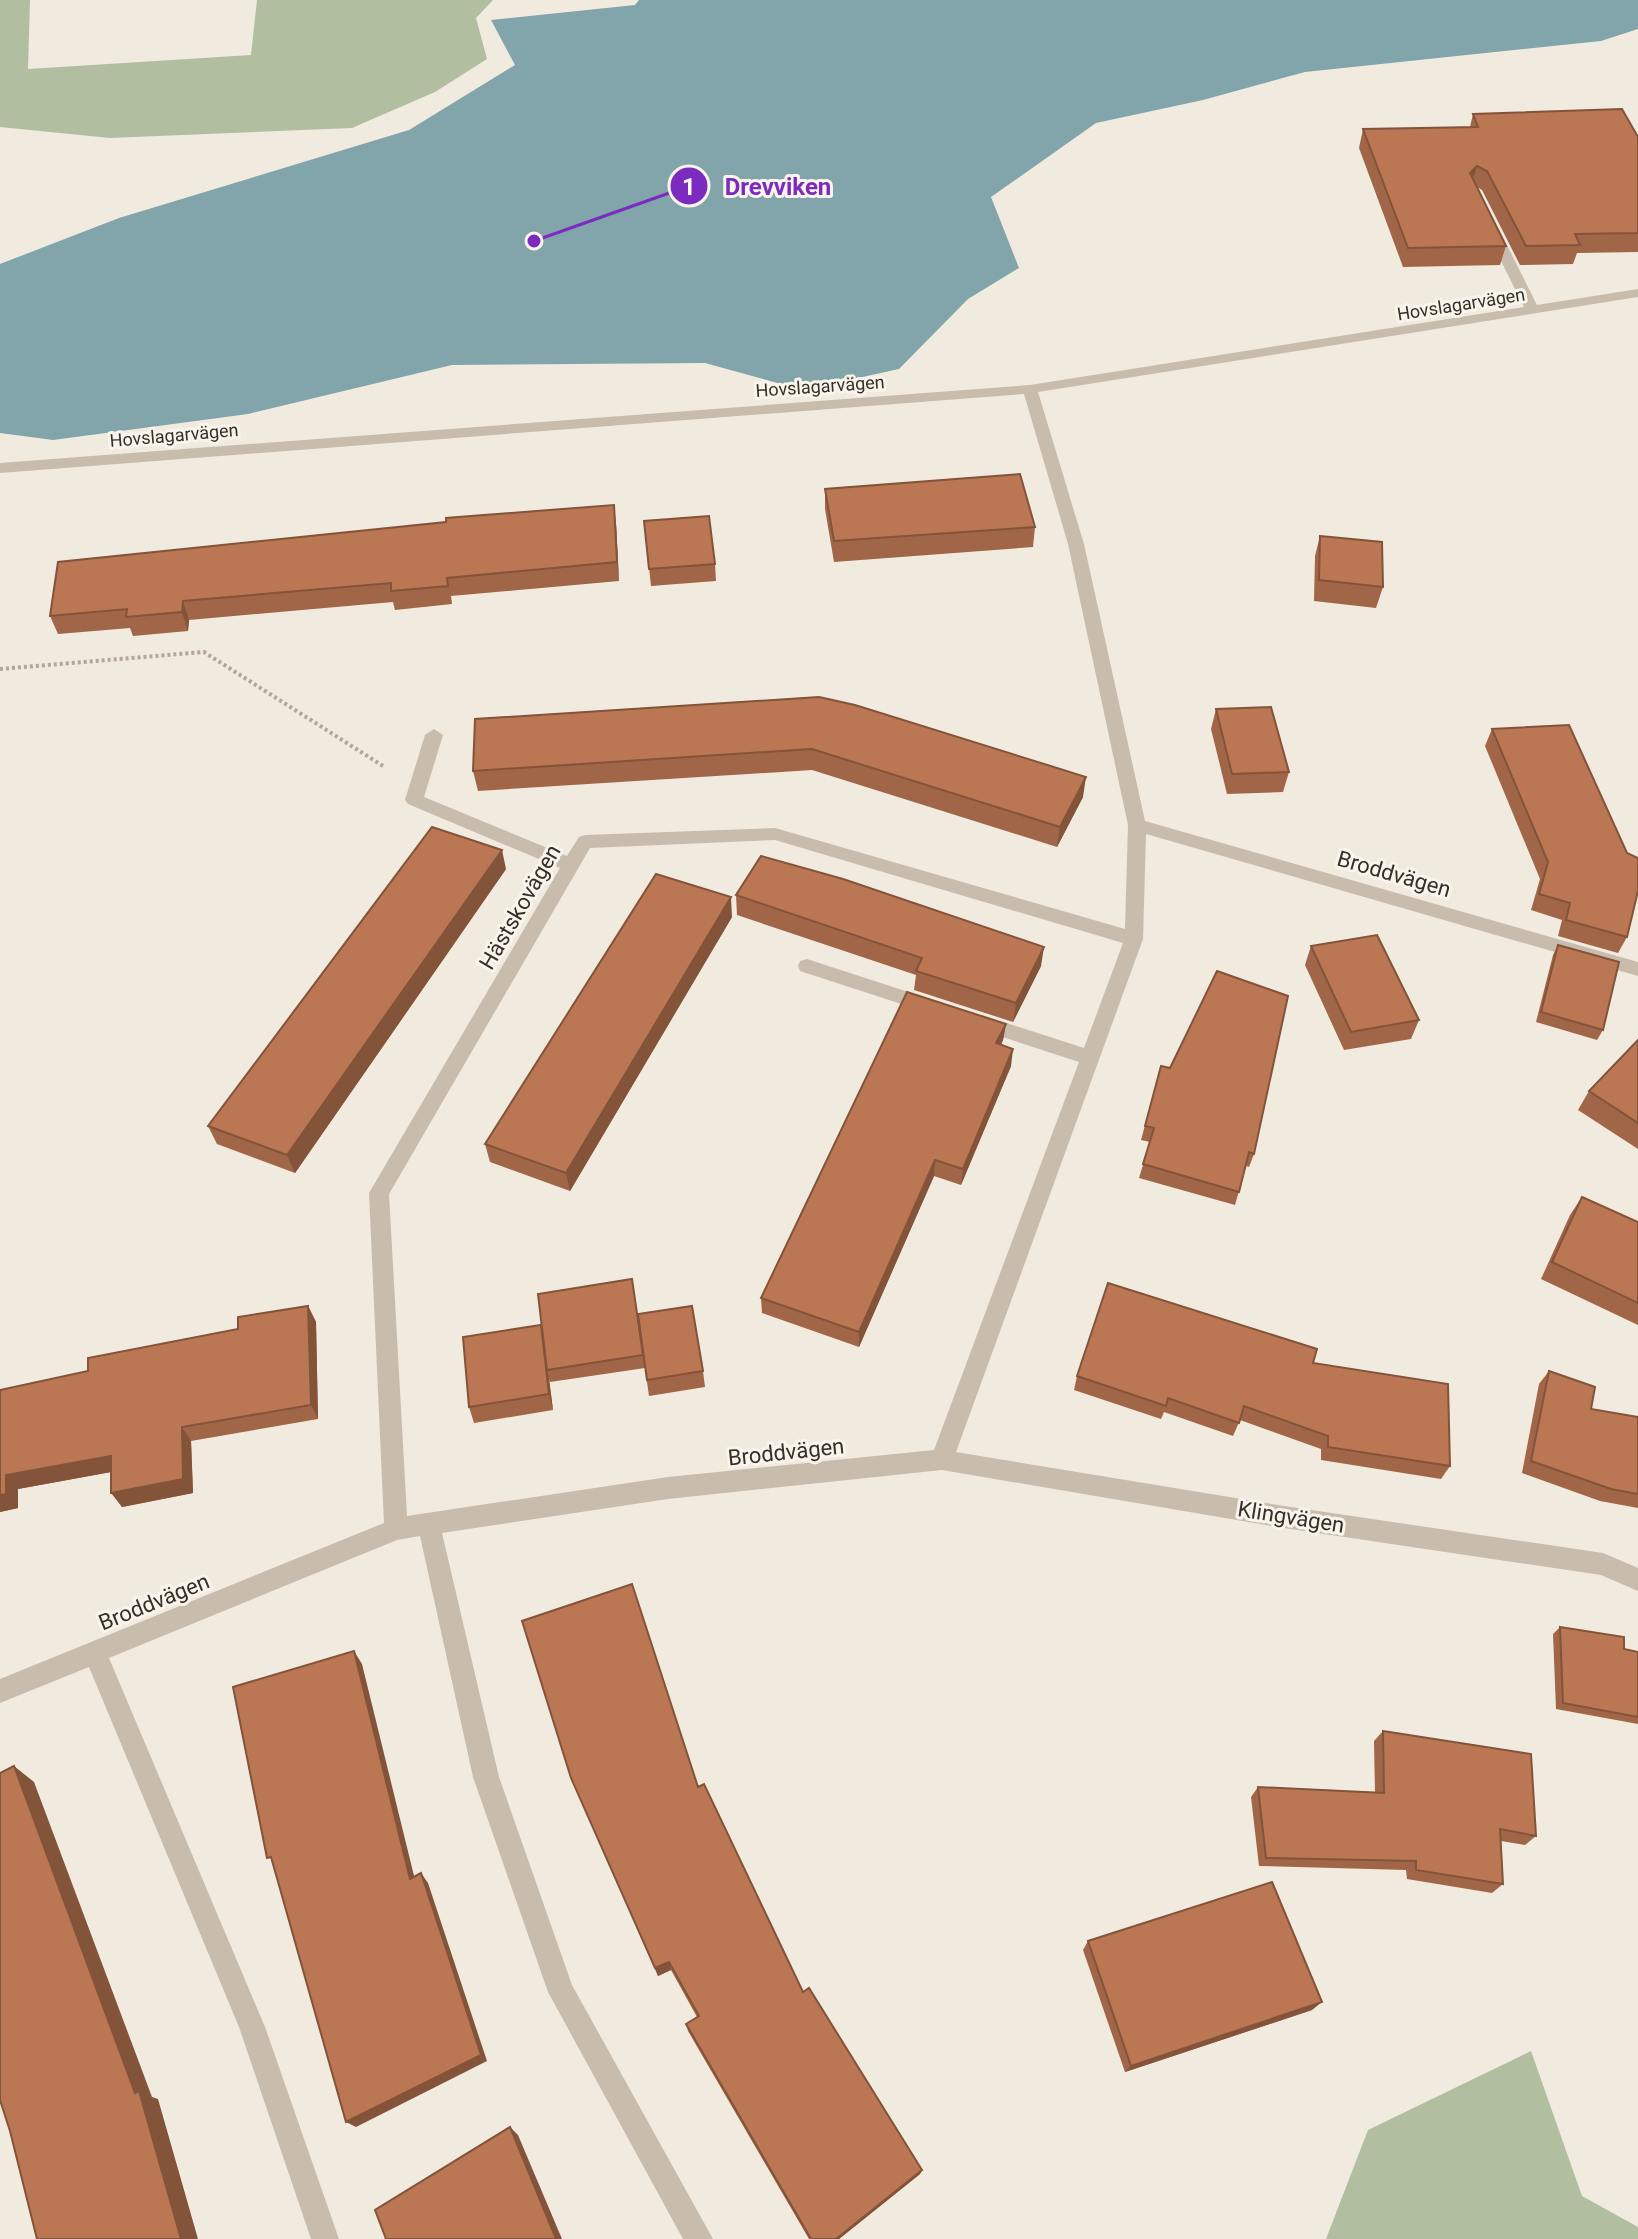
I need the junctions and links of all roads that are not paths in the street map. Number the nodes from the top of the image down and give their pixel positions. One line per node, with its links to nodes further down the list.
1 (1486, 218): 3 (street)
2 (1638, 293): 3 (street, Hovslagarvägen)
3 (1533, 311): 4 (street, Hovslagarvägen)
4 (1030, 389): 5 (street, Hovslagarvägen); 7 (street)
5 (0, 468)
6 (434, 735): 8 (street)
7 (1137, 825): 9 (street); 11 (street, Broddvägen)
8 (573, 866): 9 (street, Hästskovägen); 15 (street, Hästskovägen)
9 (1134, 939): 12 (street)
10 (807, 966): 12 (street)
11 (1638, 969)
12 (1090, 1058): 13 (street)
13 (942, 1460): 14 (street, Broddvägen); 16 (street, Klingvägen)
14 (428, 1522): 15 (street, Broddvägen); 20 (street)
15 (396, 1529): 17 (street, Broddvägen)
16 (1638, 1580)
17 (95, 1653): 18 (street, Broddvägen); 19 (street)
18 (0, 1691)
19 (325, 2239)
20 (699, 2239)

